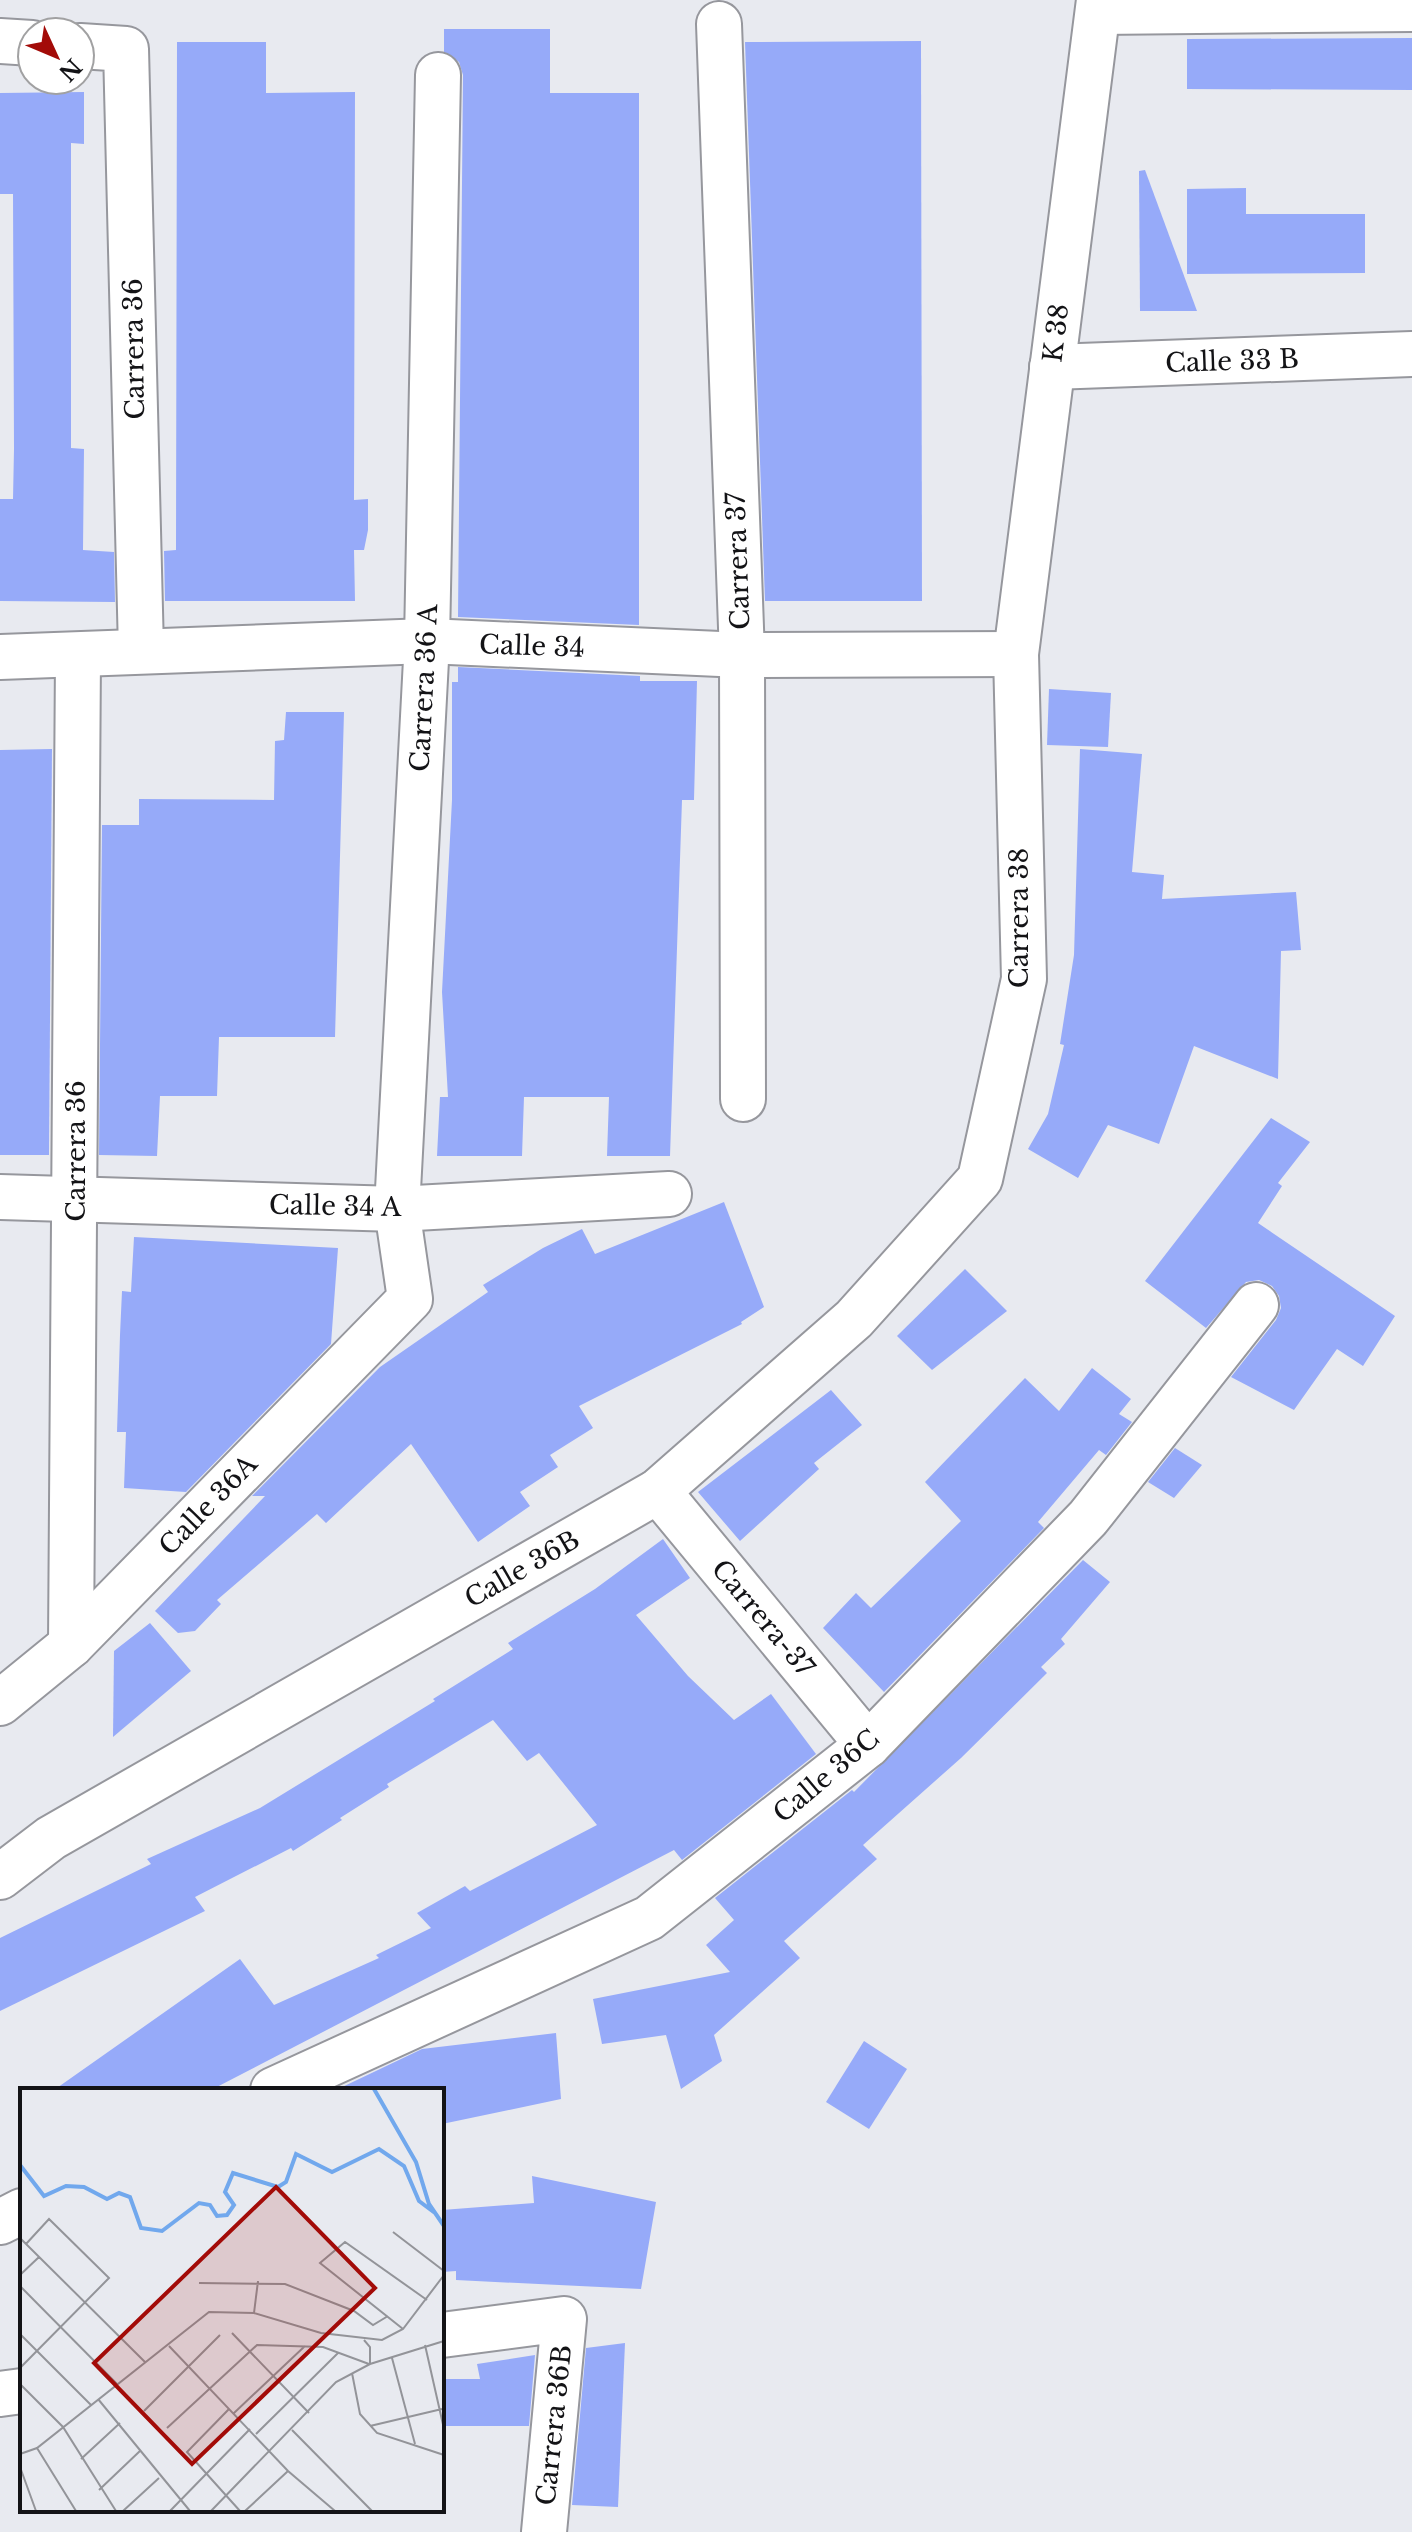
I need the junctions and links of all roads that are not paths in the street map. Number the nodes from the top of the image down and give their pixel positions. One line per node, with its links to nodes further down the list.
1 (1098, 6): 2 (street); 7 (street, K 38)
2 (1412, 9)
3 (719, 24): 11 (street, Carrera 37)
4 (96, 47): 9 (street, Carrera 36)
5 (438, 75): 8 (street, Carrera 36 A)
6 (1412, 354): 7 (street, Calle 33 B)
7 (1052, 367): 10 (street, K 38)
8 (427, 641): 9 (street, Calle 34); 11 (street, Calle 34); 19 (street, Carrera 36 A)
9 (141, 650): 12 (street, Calle 34)
10 (1016, 654): 11 (street, Calle 34); 15 (street, Carrera 38)
11 (742, 655): 14 (street, Carrera 37)
12 (78, 656): 13 (street, Calle 34); 18 (street, Carrera 36)
13 (0, 657)
14 (743, 1099)
15 (980, 1179): 22 (street, Calle 36B)
16 (669, 1194): 19 (street, Calle 34 A)
17 (0, 1197): 18 (street, Calle 34 A)
18 (76, 1199): 19 (street, Calle 34 A); 23 (street, Carrera 36)
19 (397, 1209): 20 (street, Carrera 36 A)
20 (410, 1299): 23 (street, Calle 36A)
21 (1256, 1305): 25 (street, Calle 36C)
22 (658, 1491): 25 (street, Carrera-37); 26 (street, Calle 36B)
23 (71, 1645): 24 (street, Calle 36A)
24 (0, 1703)
25 (868, 1745): 27 (street, Calle 36C)
26 (0, 1877)
27 (277, 2088)
28 (20, 2212): 29 (street)
29 (0, 2222)
30 (444, 2335): 33 (street, Carrera 36B)
31 (20, 2391): 32 (street)
32 (0, 2394)
33 (544, 2532)

